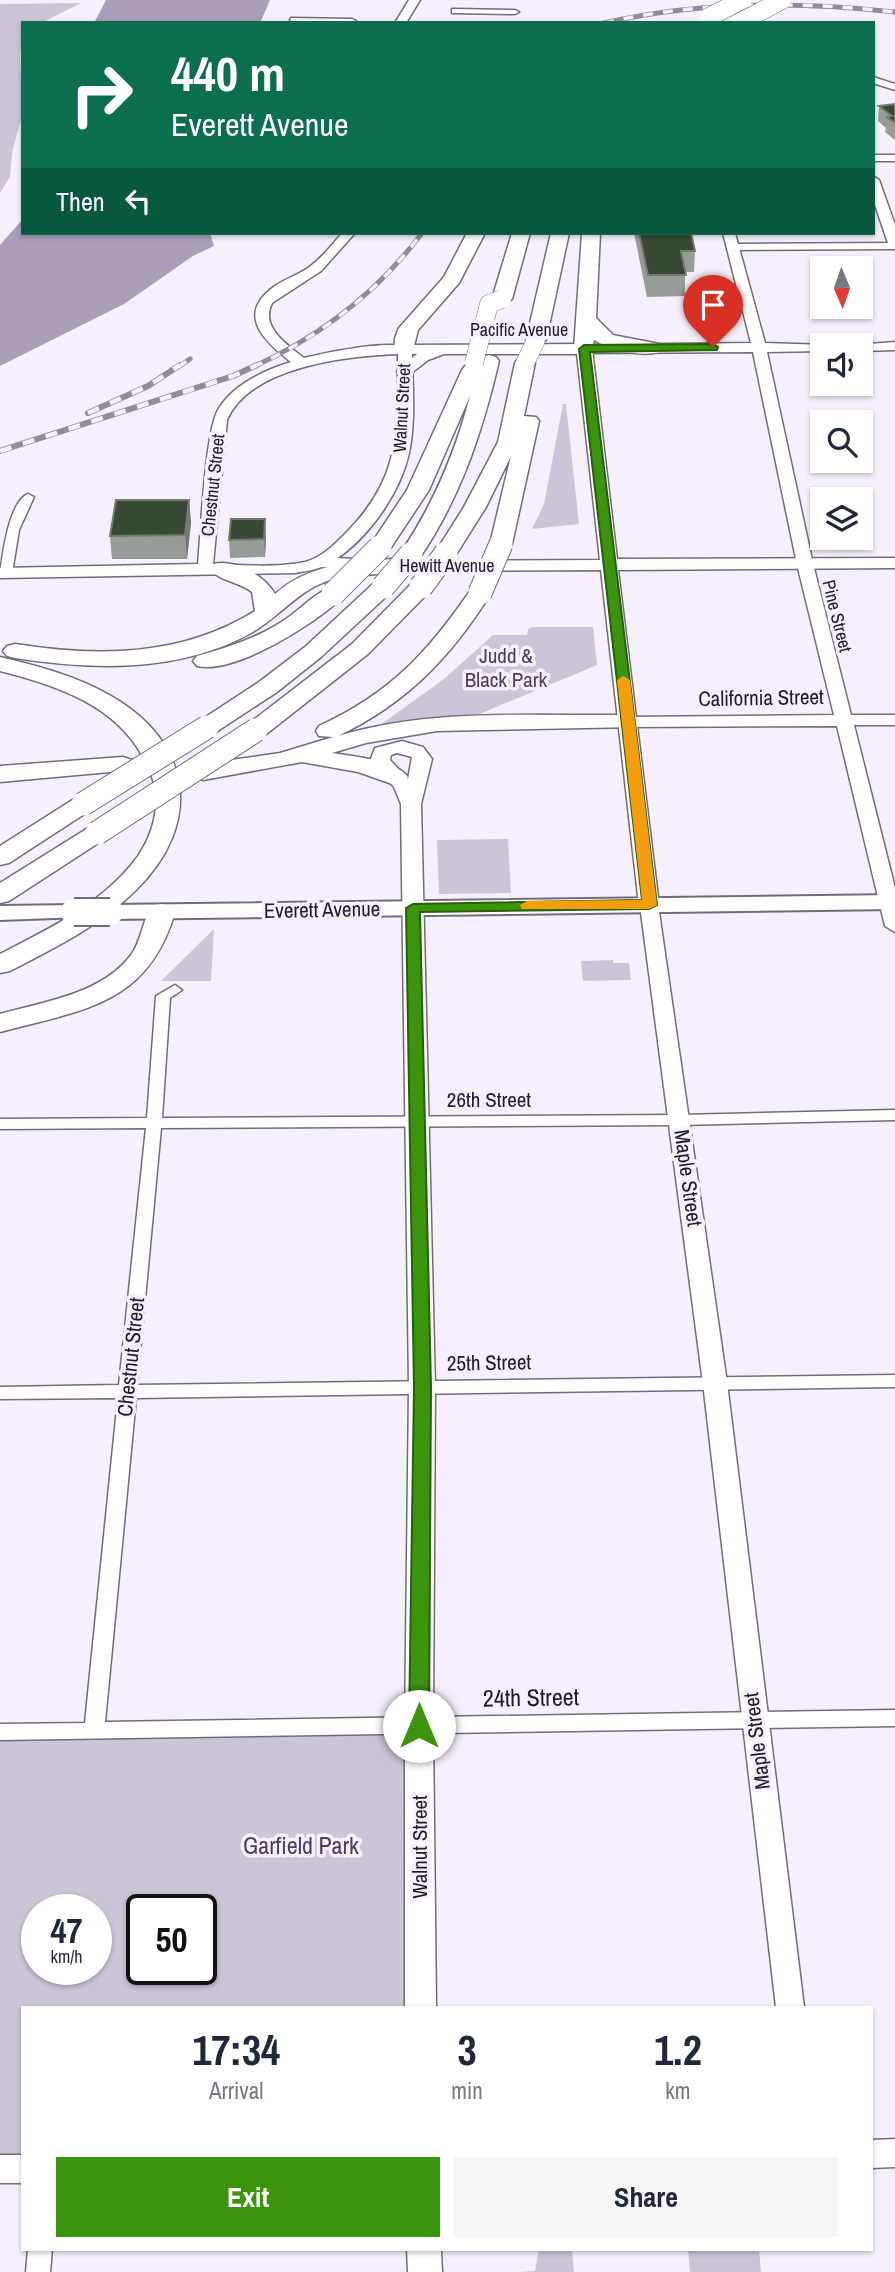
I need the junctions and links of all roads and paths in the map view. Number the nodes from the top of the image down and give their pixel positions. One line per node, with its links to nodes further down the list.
1 (415, 0): 12 (street)
2 (463, 0): 6 (street)
3 (742, 0): 9 (highway, bridge)
4 (782, 0): 14 (highway, bridge)
5 (359, 10): 11 (street)
6 (455, 11): 7 (street); 13 (street)
7 (515, 12)
8 (294, 20): 10 (street)
9 (704, 20)
10 (323, 21)
11 (353, 21)
12 (401, 21)
13 (449, 21)
14 (743, 21)
15 (875, 81): 16 (street)
16 (895, 87)
17 (875, 158): 18 (street)
18 (895, 158)
19 (875, 186): 26 (street)
20 (347, 235): 36 (street)
21 (475, 235): 34 (highway)
22 (520, 235): 37 (highway)
23 (560, 235): 38 (highway, bridge)
24 (591, 235): 27 (highway)
25 (730, 240): 26 (street); 29 (street, Pine Street)
26 (895, 245)
27 (586, 319): 32 (highway); 33 (highway)
28 (895, 346): 31 (street)
29 (759, 347): 30 (street, Pacific Avenue); 32 (street, Pacific Avenue); 43 (street, Pine Street)
30 (810, 347)
31 (873, 347)
32 (652, 348): 33 (street, Pacific Avenue)
33 (584, 349): 35 (main road, Pacific Avenue); 44 (main road, Maple Street)
34 (405, 350): 35 (main road, Pacific Avenue); 36 (street, Pacific Avenue); 39 (street, Walnut Street)
35 (447, 350): 39 (main road)
36 (301, 362): 46 (street, Chestnut Street)
37 (482, 362): 45 (highway); 45 (highway, bridge)
38 (530, 363): 56 (highway, bridge); 63 (highway, bridge)
39 (405, 371): 41 (street, Walnut Street)
40 (28, 497): 47 (street)
41 (320, 562): 45 (main road, Hewitt Avenue); 46 (street, Hewitt Avenue)
42 (895, 563): 43 (main road, Hewitt Avenue)
43 (805, 564): 44 (main road, Hewitt Avenue); 53 (street, Pine Street)
44 (610, 566): 45 (main road, Hewitt Avenue); 54 (main road, Maple Street)
45 (385, 567): 48 (highway); 50 (highway, bridge); 62 (highway, bridge)
46 (213, 569): 47 (street, Hewitt Avenue); 48 (highway)
47 (3, 573)
48 (267, 614): 49 (highway)
49 (0, 648)
50 (0, 657)
51 (0, 664): 69 (highway)
52 (895, 719): 53 (street, California Street)
53 (843, 720): 54 (street, California Street); 64 (street, Pine Street)
54 (628, 722): 55 (highway); 65 (main road, Maple Street)
55 (283, 760): 56 (highway); 59 (highway)
56 (201, 765): 57 (highway, bridge)
57 (120, 771): 58 (highway); 60 (highway)
58 (0, 774)
59 (395, 778): 61 (main road, Walnut Street); 61 (main road, Walnut Street)
60 (0, 779)
61 (411, 804): 66 (main road, Walnut Street)
62 (0, 857)
63 (1, 900): 67 (main road, Everett Avenue, bridge)
64 (892, 902): 65 (main road, Everett Avenue); 68 (street, Pine Street)
65 (649, 905): 66 (main road, Everett Avenue); 73 (street, Maple Street)
66 (413, 908): 67 (main road, Everett Avenue); 74 (main road, Walnut Street)
67 (162, 912): 71 (highway)
68 (895, 926)
69 (0, 965)
70 (175, 990): 76 (street, Chestnut Street)
71 (0, 1023)
72 (895, 1115): 73 (street, 26th Street)
73 (681, 1120): 74 (street, 26th Street); 78 (street, Maple Street)
74 (419, 1121): 76 (street, 26th Street); 79 (main road, Walnut Street)
75 (0, 1124): 76 (street, 26th Street)
76 (154, 1124): 80 (street, Chestnut Street)
77 (895, 1381): 78 (street, 25th Street)
78 (715, 1383): 79 (street, 25th Street); 83 (street, Maple Street)
79 (422, 1387): 80 (street, 25th Street); 84 (main road, Walnut Street)
80 (127, 1391): 81 (street, 25th Street); 85 (street, Chestnut Street)
81 (0, 1393)
82 (895, 1718): 83 (street, 24th Street)
83 (755, 1720): 84 (street, 24th Street); 88 (street, Maple Street)
84 (419, 1726): 85 (street, 24th Street); 87 (main road, Walnut Street)
85 (94, 1731): 86 (street, 24th Street)
86 (0, 1732)
87 (421, 2006)
88 (790, 2006)
89 (895, 2153): 90 (street)
90 (873, 2154)
91 (0, 2169): 92 (street)
92 (21, 2169)
93 (40, 2251): 95 (street)
94 (424, 2251): 96 (main road)
95 (38, 2272)
96 (425, 2272)

